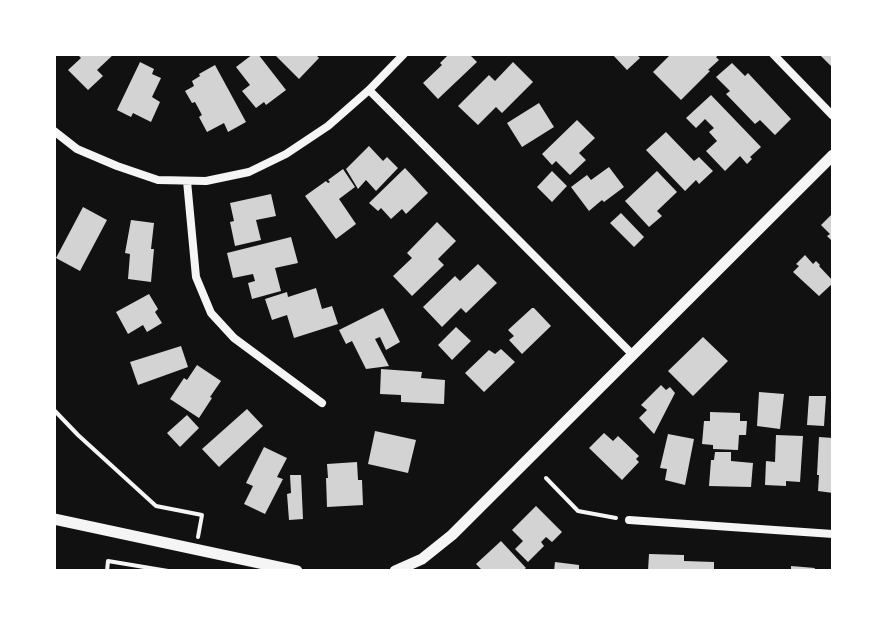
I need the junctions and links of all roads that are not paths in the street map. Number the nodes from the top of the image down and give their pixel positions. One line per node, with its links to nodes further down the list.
1 (404, 54): 3 (street)
2 (773, 54): 4 (street)
3 (369, 90): 7 (street); 8 (street)
4 (833, 116)
5 (54, 131): 7 (street)
6 (833, 155): 8 (street)
7 (187, 181): 9 (street)
8 (633, 355): 14 (street)
9 (322, 403)
10 (54, 519): 13 (street)
11 (629, 520): 12 (street)
12 (833, 534)
13 (297, 571)
14 (395, 571)

